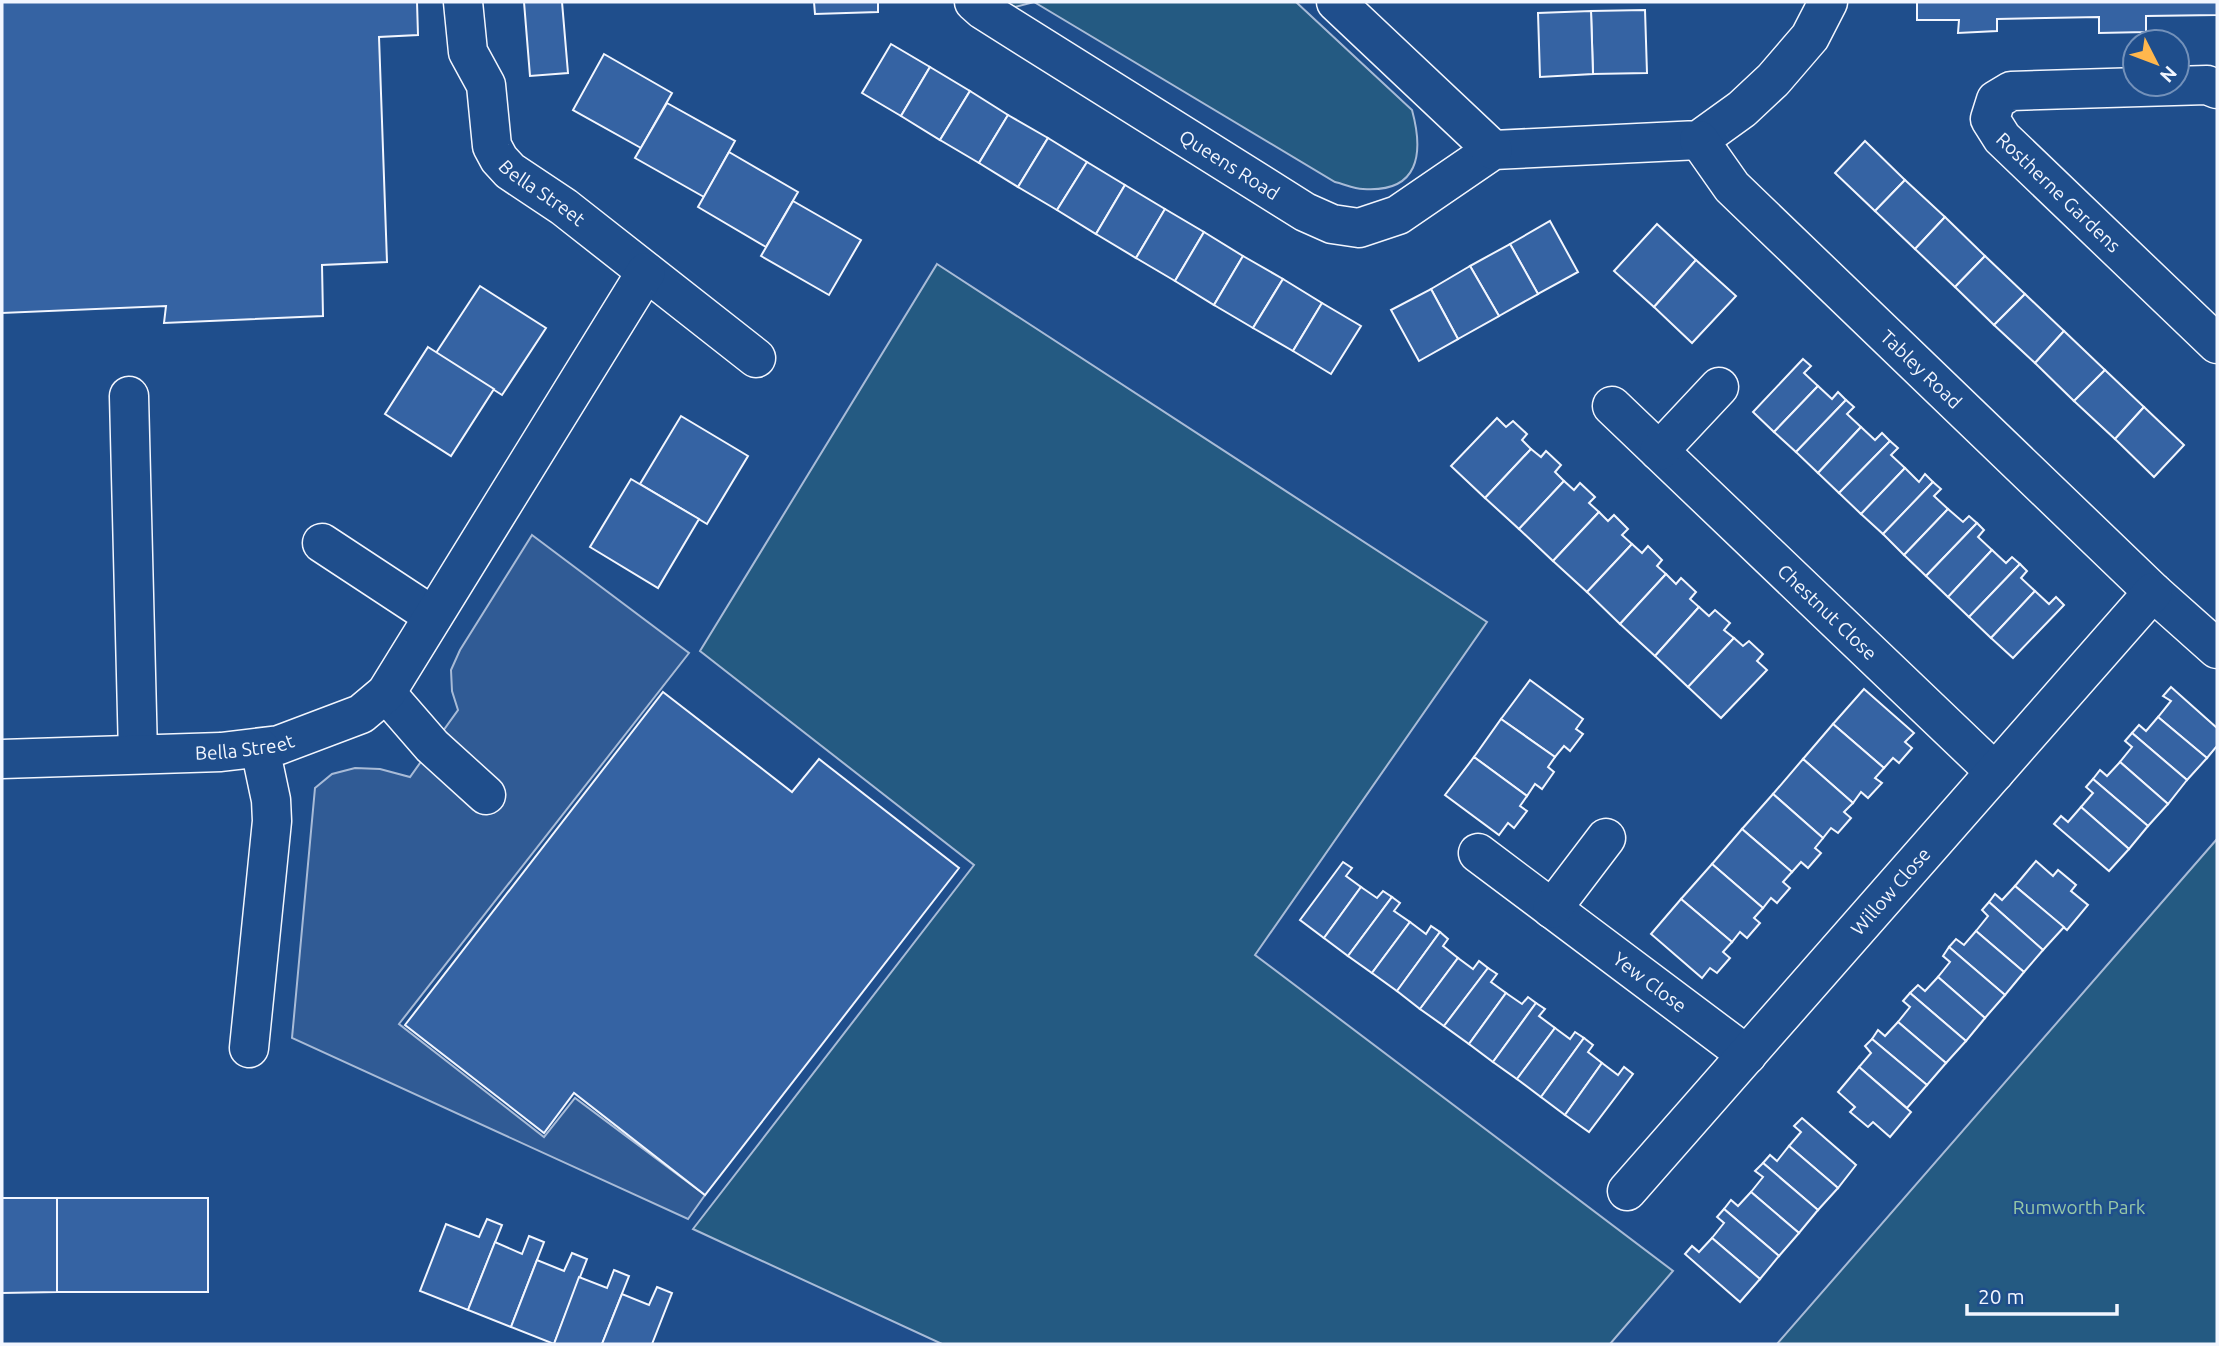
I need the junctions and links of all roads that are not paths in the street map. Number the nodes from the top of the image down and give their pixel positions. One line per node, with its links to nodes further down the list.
1 (463, 2): 8 (street, Bella Street)
2 (974, 2): 7 (street, Queens Road)
3 (1336, 2): 7 (street)
4 (1828, 2): 6 (street)
5 (2217, 89): 9 (street, Rostherne Gardens)
6 (1699, 140): 7 (street); 16 (street, Tabley Road)
7 (1493, 150)
8 (646, 272): 10 (street, Bella Street); 17 (street, Bella Street)
9 (2217, 344)
10 (756, 358)
11 (1719, 387): 14 (street)
12 (129, 396): 21 (street)
13 (1612, 406): 14 (street, Chestnut Close)
14 (1659, 452): 23 (street, Chestnut Close)
15 (321, 543): 17 (street)
16 (2153, 592): 18 (street, Tabley Road); 23 (street, Willow Close)
17 (433, 616): 19 (street, Bella Street)
18 (2217, 649)
19 (386, 693): 20 (street, Bella Street); 24 (street)
20 (260, 748): 21 (street, Bella Street); 28 (street)
21 (138, 754): 22 (street, Bella Street)
22 (2, 759)
23 (1995, 772): 29 (street, Willow Close)
24 (486, 795)
25 (1606, 838): 27 (street)
26 (1478, 853): 27 (street, Yew Close)
27 (1552, 909): 29 (street, Yew Close)
28 (249, 1048)
29 (1747, 1055): 30 (street, Willow Close)
30 (1627, 1191)

